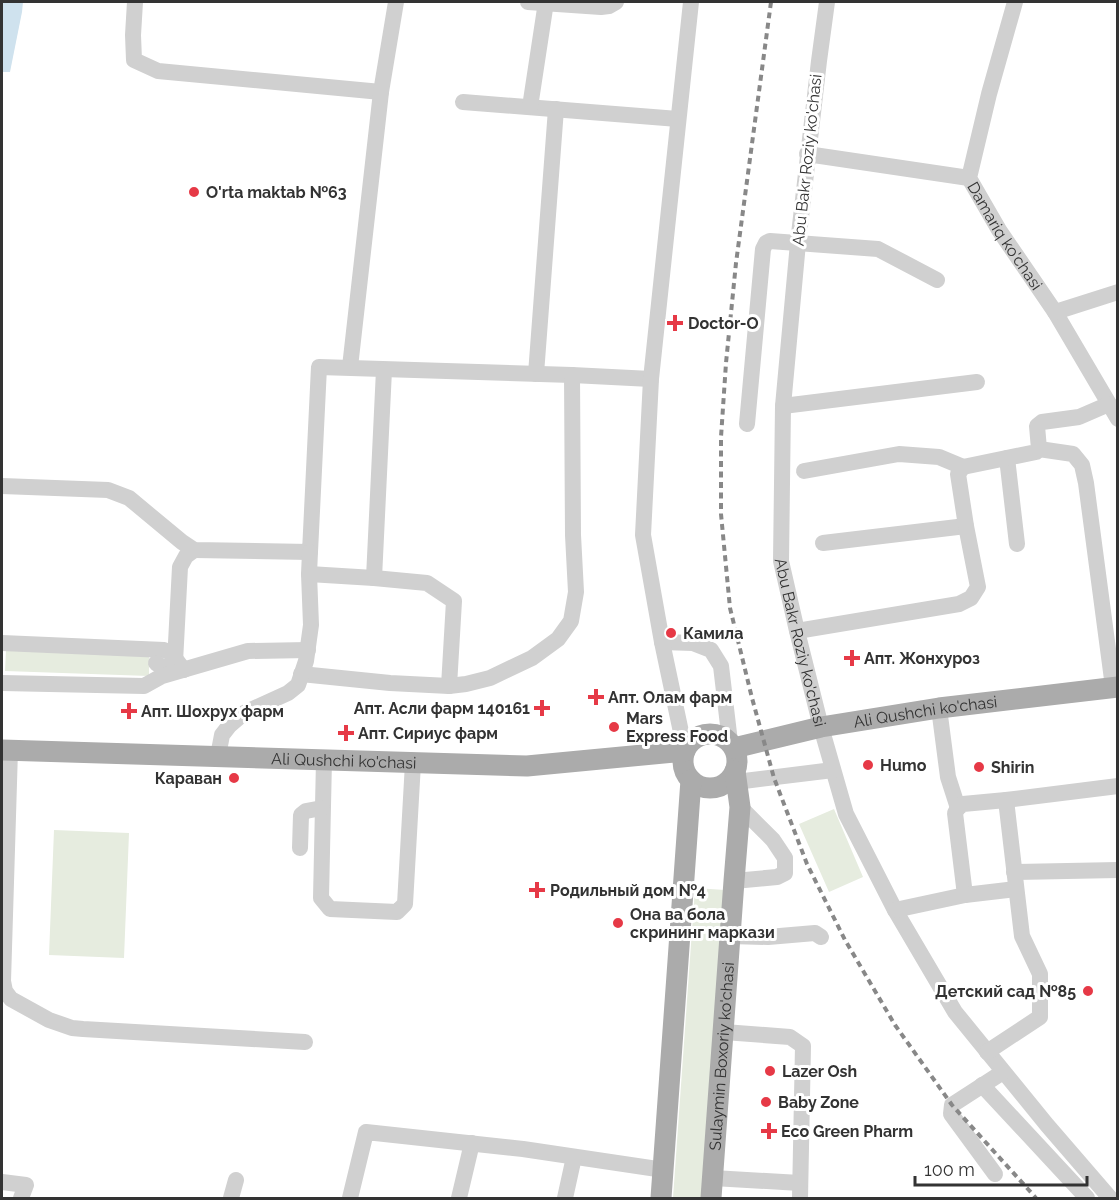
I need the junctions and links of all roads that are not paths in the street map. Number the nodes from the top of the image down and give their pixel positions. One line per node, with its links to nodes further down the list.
1 (135, 2): 9 (street)
2 (396, 2): 9 (street)
3 (528, 2): 4 (street)
4 (545, 2): 5 (street); 11 (street)
5 (616, 2)
6 (691, 2): 13 (street)
7 (827, 2): 14 (street, Abu Bakr Roziy ko'chasi)
8 (1015, 2): 15 (street, Damariq ko'chasi)
9 (381, 92): 20 (street)
10 (463, 102): 11 (street)
11 (530, 107): 12 (street)
12 (556, 109): 13 (street); 22 (street)
13 (678, 119): 24 (street)
14 (807, 154): 15 (street); 16 (street, Abu Bakr Roziy ko'chasi)
15 (969, 178): 19 (street, Damariq ko'chasi)
16 (798, 243): 17 (street); 27 (street, Abu Bakr Roziy ko'chasi); 29 (street)
17 (937, 280)
18 (1118, 292): 19 (street)
19 (1055, 312): 26 (street, Damariq ko'chasi)
20 (350, 367): 21 (street); 39 (street)
21 (384, 370): 22 (street); 41 (street)
22 (536, 374): 23 (street)
23 (572, 375): 24 (street); 51 (street)
24 (651, 379): 43 (street)
25 (977, 382): 27 (street)
26 (1109, 404): 28 (street, Damariq ko'chasi); 30 (street)
27 (783, 406): 42 (street, Abu Bakr Roziy ko'chasi)
28 (1118, 419)
29 (747, 424)
30 (1039, 450): 31 (street); 46 (street)
31 (1007, 458): 32 (street); 37 (street)
32 (963, 467): 33 (street); 35 (street)
33 (804, 471)
34 (2, 486): 38 (street)
35 (966, 526): 36 (street); 42 (street)
36 (823, 543)
37 (1017, 544)
38 (194, 550): 39 (street); 48 (street)
39 (310, 552): 40 (street)
40 (309, 573): 41 (street); 45 (street)
41 (374, 578): 51 (street)
42 (797, 631): 54 (street, Abu Bakr Roziy ko'chasi)
43 (662, 642): 55 (street); 57 (street)
44 (2, 643): 48 (street)
45 (308, 650): 48 (street); 49 (street)
46 (1113, 661): 52 (street)
47 (156, 663): 48 (street)
48 (179, 664): 50 (street)
49 (301, 674): 51 (street); 58 (street)
50 (2, 683)
51 (449, 686)
52 (1115, 687): 53 (main road, Ali Qushchi ko'chasi)
53 (939, 708): 54 (main road, Ali Qushchi ko'chasi); 69 (street)
54 (821, 727): 55 (main road, Ali Qushchi ko'chasi); 61 (street, Abu Bakr Roziy ko'chasi)
55 (732, 745): 57 (main road, Ali Qushchi ko'chasi); 62 (main road)
56 (6, 750): 58 (main road, Ali Qushchi ko'chasi); 79 (street)
57 (685, 751): 60 (main road, Ali Qushchi ko'chasi); 63 (main road)
58 (218, 756): 59 (main road, Ali Qushchi ko'chasi)
59 (324, 760): 60 (main road, Ali Qushchi ko'chasi); 68 (street)
60 (413, 763): 68 (street)
61 (833, 770): 62 (street); 75 (street, Abu Bakr Roziy ko'chasi)
62 (736, 777): 63 (main road); 67 (main road, Sulaymin Boxoriy ko'chasi)
63 (691, 780): 66 (main road)
64 (1118, 786): 65 (street)
65 (1006, 800): 69 (street); 73 (street)
66 (690, 804): 67 (main road); 85 (main road)
67 (740, 807): 72 (main road, Sulaymin Boxoriy ko'chasi); 72 (street)
68 (322, 808): 70 (street)
69 (958, 808): 74 (street)
70 (300, 848)
71 (1118, 870): 73 (street)
72 (734, 881): 76 (main road, Sulaymin Boxoriy ko'chasi)
73 (1015, 881): 74 (street); 80 (street)
74 (965, 895): 75 (street)
75 (895, 910): 80 (street, Abu Bakr Roziy ko'chasi)
76 (730, 936): 77 (street); 78 (main road, Sulaymin Boxoriy ko'chasi)
77 (821, 937)
78 (724, 1032): 89 (main road, Sulaymin Boxoriy ko'chasi); 90 (street)
79 (305, 1042)
80 (987, 1052): 81 (street, Abu Bakr Roziy ko'chasi)
81 (1003, 1072): 82 (street); 98 (street, Abu Bakr Roziy ko'chasi)
82 (982, 1085): 86 (street); 97 (street)
83 (472, 1143): 84 (street); 93 (street); 94 (street)
84 (574, 1157): 85 (street); 95 (street)
85 (664, 1170): 96 (main road)
86 (995, 1174)
87 (236, 1180): 92 (street)
88 (2, 1182): 91 (street)
89 (712, 1188): 90 (street)
90 (800, 1191)
91 (21, 1198)
92 (231, 1198)
93 (350, 1198)
94 (459, 1198)
95 (565, 1198)
96 (662, 1198)
97 (1087, 1198)
98 (1110, 1198)

